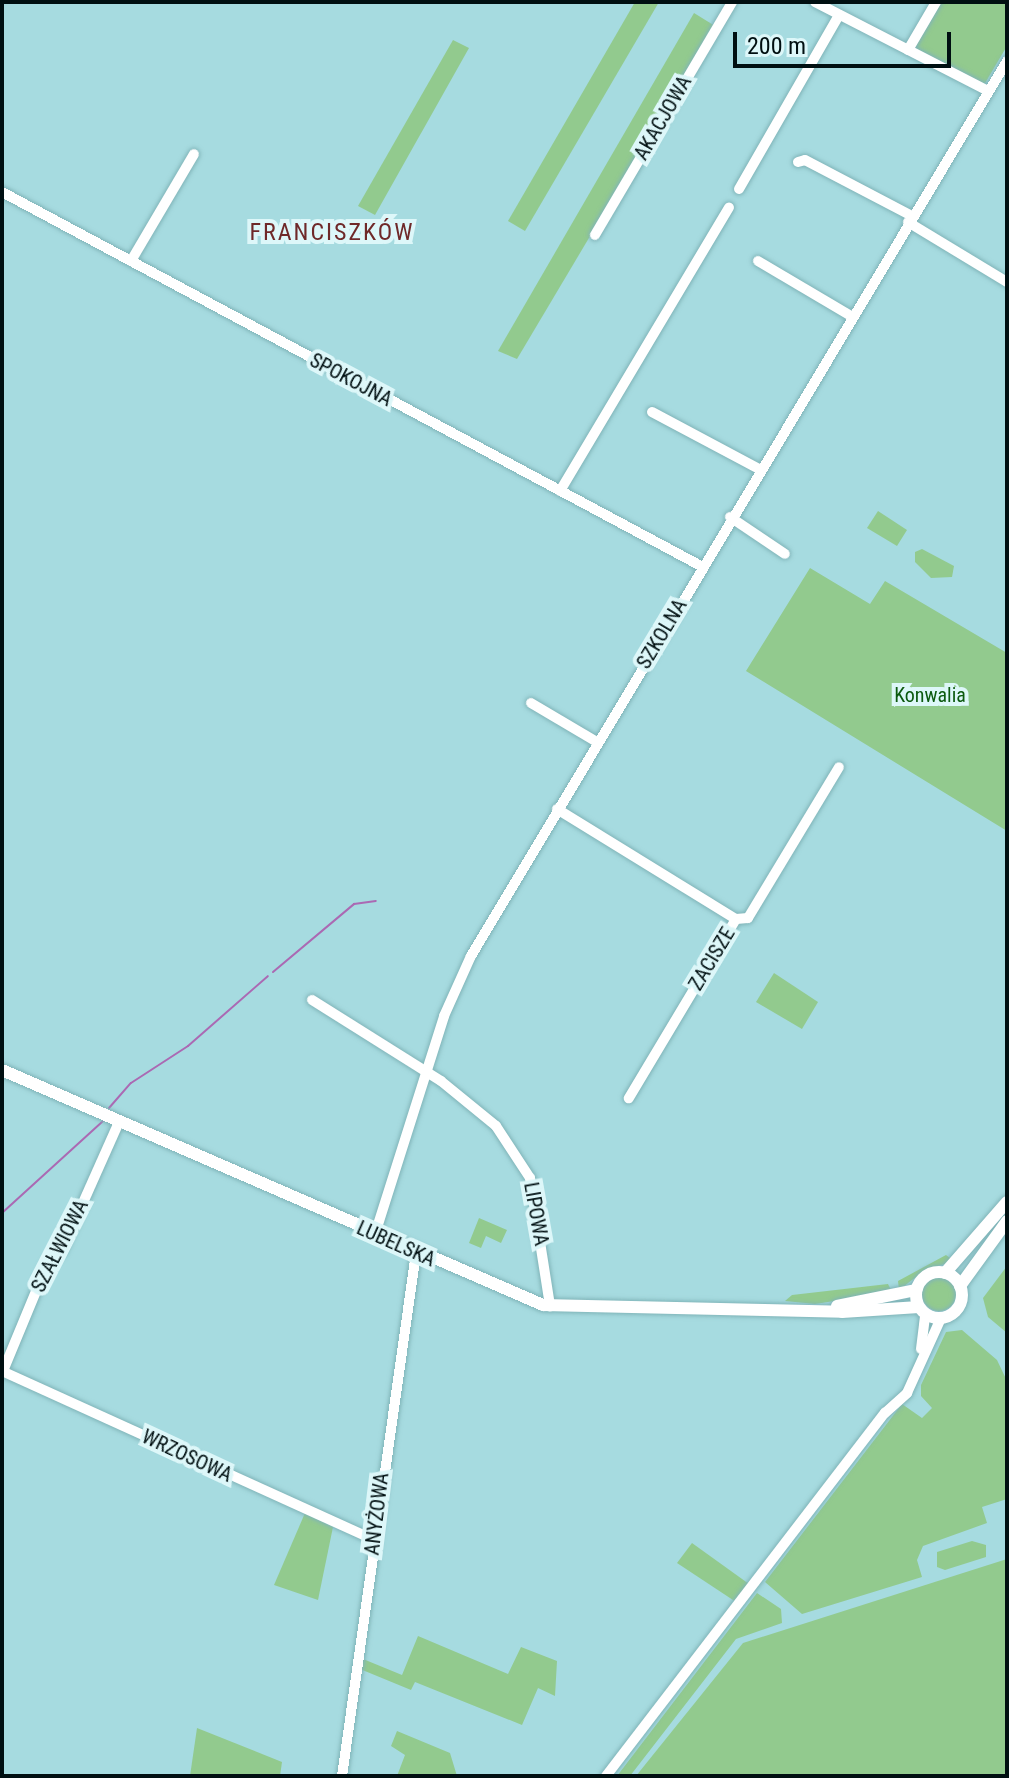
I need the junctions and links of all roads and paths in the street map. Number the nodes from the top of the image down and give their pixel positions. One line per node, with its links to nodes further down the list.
1 (732, 2): 14 (street, AKACJOWA)
2 (815, 2): 4 (street)
3 (936, 2): 5 (street)
4 (839, 15): 5 (street); 10 (street)
5 (908, 50): 7 (street)
6 (1007, 61): 7 (street, SZKOLNA)
7 (988, 91): 13 (street, SZKOLNA)
8 (194, 154): 15 (street)
9 (798, 162): 13 (street)
10 (739, 189)
11 (2, 192): 15 (street, SPOKOJNA)
12 (729, 207): 21 (street)
13 (910, 219): 17 (street); 18 (street, SZKOLNA)
14 (595, 235)
15 (131, 261): 21 (street, SPOKOJNA)
16 (758, 261): 18 (street)
17 (1007, 282)
18 (851, 316): 20 (street, SZKOLNA)
19 (652, 412): 20 (street)
20 (759, 469): 22 (street, SZKOLNA)
21 (560, 491): 24 (street, SPOKOJNA)
22 (730, 517): 23 (street); 24 (street, SZKOLNA)
23 (785, 554)
24 (701, 566): 26 (street, SZKOLNA)
25 (531, 703): 26 (street)
26 (597, 742): 28 (street, SZKOLNA)
27 (839, 767): 29 (street)
28 (557, 809): 29 (street, ZACISZE); 32 (street, SZKOLNA)
29 (736, 919): 33 (street, ZACISZE)
30 (312, 1000): 32 (street, LIPOWA)
31 (2, 1070): 34 (main road, LUBELSKA)
32 (427, 1071): 37 (street, SZKOLNA); 42 (street, LIPOWA)
33 (629, 1098)
34 (119, 1122): 37 (main road, LUBELSKA); 47 (street, SZAŁWIOWA)
35 (1007, 1202): 39 (main road)
36 (1007, 1221): 40 (main road)
37 (375, 1234): 38 (main road, LUBELSKA)
38 (416, 1253): 42 (main road, LUBELSKA); 48 (street, ANYŻOWA)
39 (945, 1273): 40 (main road); 41 (main road)
40 (960, 1286): 45 (main road)
41 (916, 1290): 43 (main road, LUBELSKA); 44 (main road)
42 (550, 1306): 43 (main road, LUBELSKA)
43 (814, 1309): 44 (main road, LUBELSKA)
44 (922, 1310): 45 (main road); 46 (street)
45 (941, 1318): 46 (street)
46 (920, 1355): 50 (street)
47 (2, 1371): 48 (street, WRZOSOWA)
48 (373, 1539): 49 (street, ANYŻOWA)
49 (342, 1776)
50 (606, 1776)

